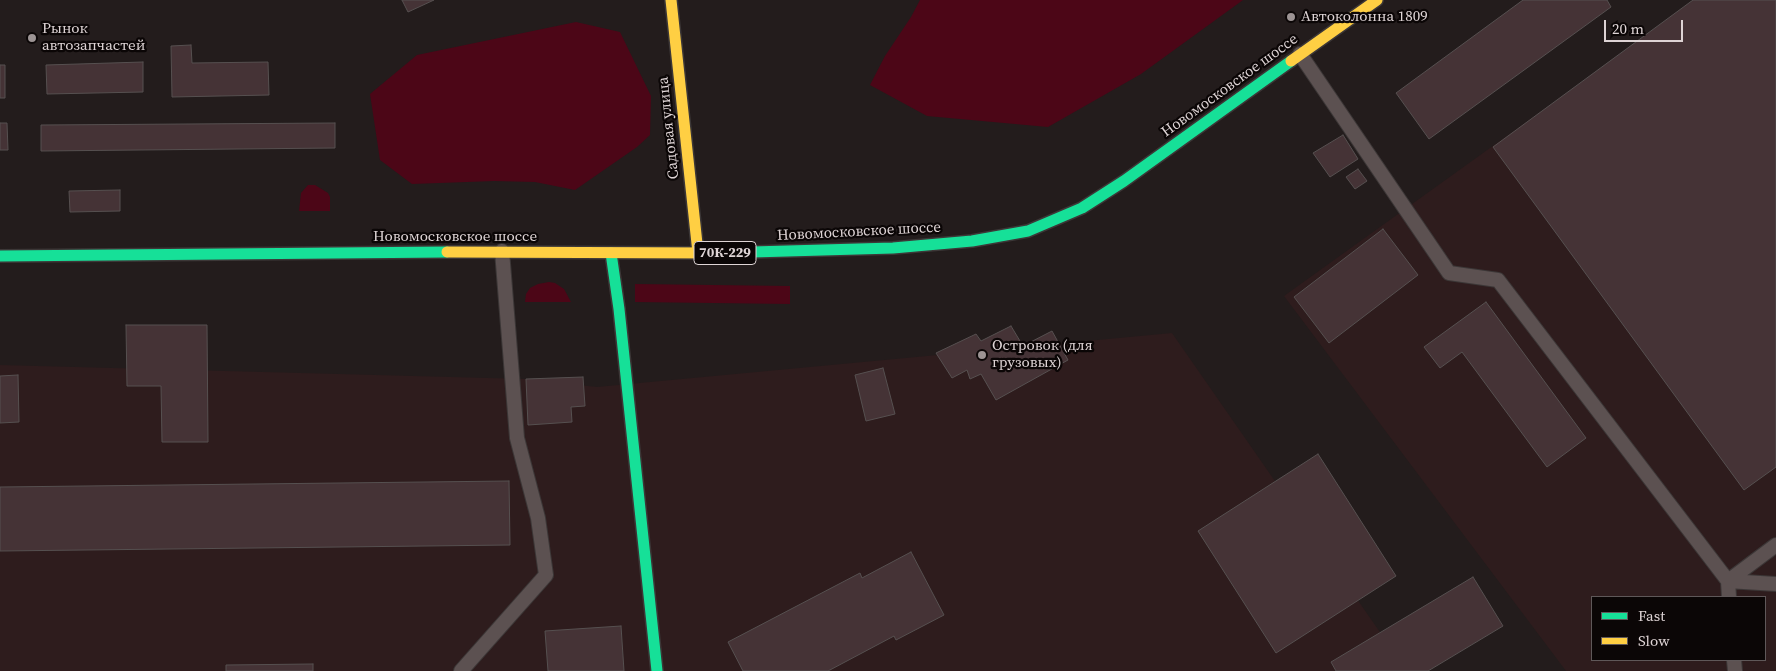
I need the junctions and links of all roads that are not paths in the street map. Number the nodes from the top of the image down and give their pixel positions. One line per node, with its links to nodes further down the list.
1 (671, 0): 6 (main road, Садовая улица)
2 (1377, 0): 3 (main road, Новомосковское шоссе / 70К-229)
3 (1300, 54): 6 (main road, Новомосковское шоссе / 70К-229); 9 (lane)
4 (502, 251): 5 (main road, Новомосковское шоссе / 70К-229); 7 (main road, Новомосковское шоссе / 70К-229); 12 (lane)
5 (610, 253): 6 (main road, Новомосковское шоссе / 70К-229); 13 (main road)
6 (698, 253)
7 (0, 256)
8 (1776, 545): 9 (lane)
9 (1728, 581): 10 (lane); 11 (lane)
10 (1776, 584)
11 (1729, 596)
12 (460, 671)
13 (657, 671)

